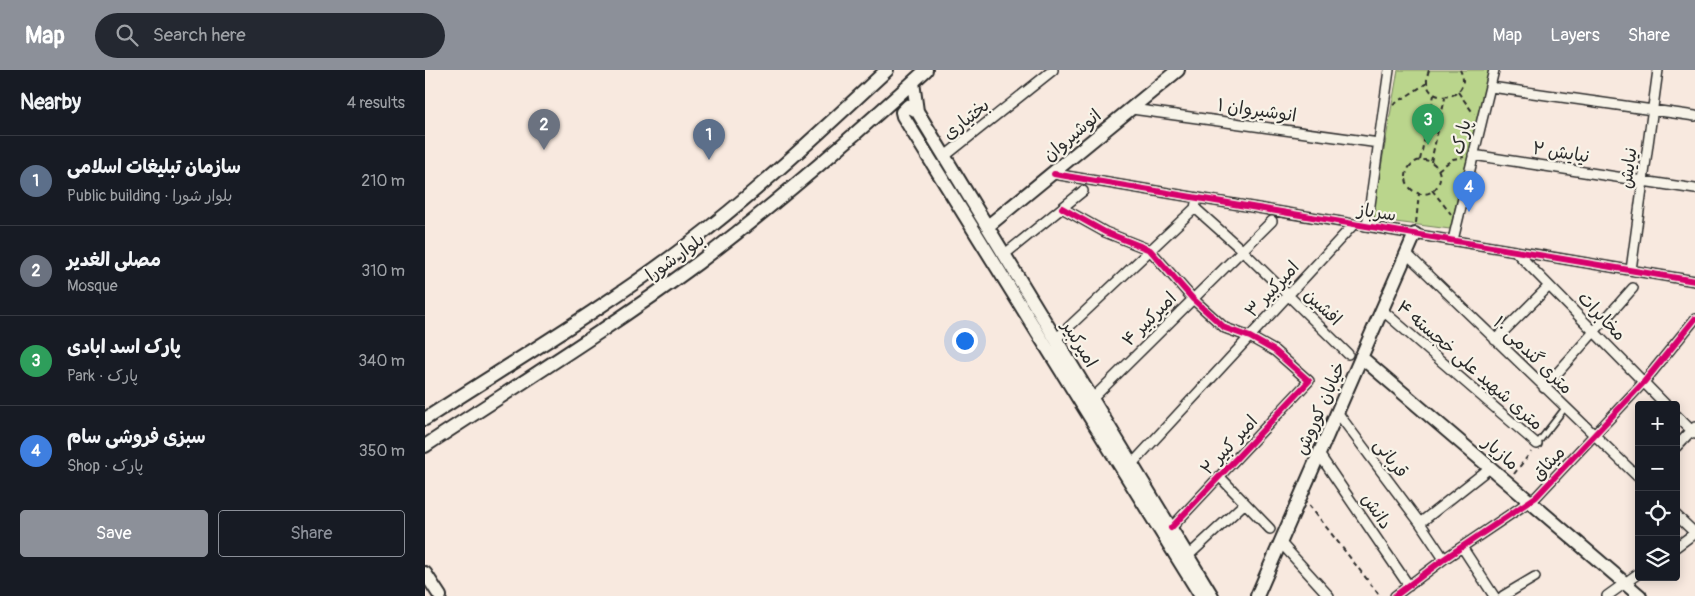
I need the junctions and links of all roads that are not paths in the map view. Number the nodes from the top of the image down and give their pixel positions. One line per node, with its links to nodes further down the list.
1 (887, 70): 57 (main road, بلوار شورا)
2 (925, 70): 8 (main road, بلوار شورا)
3 (1053, 70): 18 (street, بختیاری)
4 (1178, 70): 10 (main road, انوشیروان)
5 (1387, 70): 16 (street)
6 (1494, 70): 9 (street, پارک)
7 (1658, 70): 12 (street, نیایش)
8 (913, 82): 11 (main road, بلوار شورا); 13 (main road)
9 (1491, 87): 12 (street); 17 (street, پارک)
10 (1132, 109): 16 (street, انوشیروان ۱); 19 (main road, انوشیروان)
11 (881, 110): 15 (main road); 62 (main road, بلوار شورا)
12 (1653, 110): 14 (street); 20 (street, نیایش)
13 (917, 111): 15 (main road); 18 (main road, امیرکبیر)
14 (1695, 116)
15 (907, 122): 69 (main road, امیرکبیر)
16 (1379, 143): 29 (street)
17 (1473, 155): 20 (street, نیایش ۲); 31 (street, پارک)
18 (945, 156): 28 (main road, امیرکبیر)
19 (1054, 174): 23 (street, سرباز); 28 (main road, انوشیروان)
20 (1643, 182): 21 (street, نیایش ۲); 37 (street, نیایش)
21 (1695, 189)
22 (1083, 191): 24 (street)
23 (1197, 198): 25 (street); 27 (street, سرباز)
24 (1062, 208): 32 (street); 36 (street)
25 (1195, 208): 32 (street); 33 (street, افشین)
26 (1272, 221): 33 (street, امیرکبیر ۴)
27 (1354, 224): 29 (street, سرباز); 41 (street, امیرکبیر ۳)
28 (988, 226): 36 (main road, امیرکبیر)
29 (1367, 226): 30 (street, سرباز)
30 (1415, 234): 31 (street, سرباز); 35 (main road, خیابان کوروش)
31 (1453, 240): 34 (street, سرباز)
32 (1150, 250): 42 (street); 47 (street)
33 (1242, 250): 41 (street, افشین); 42 (street, امیرکبیر ۴)
34 (1515, 251): 37 (street, سرباز); 39 (street, مخابرات)
35 (1407, 253): 43 (main road, خیابان کوروش); 48 (street, ۱۰ متری گندمی)
36 (1005, 254): 47 (main road, امیرکبیر)
37 (1631, 270): 38 (street, سرباز)
38 (1695, 281)
39 (1549, 286): 45 (street, مخابرات); 48 (street)
40 (1633, 288): 45 (street)
41 (1289, 296): 46 (street, امیرکبیر ۳); 49 (street, افشین)
42 (1193, 299): 46 (street); 53 (street, امیرکبیر ۴)
43 (1382, 310): 50 (main road, خیابان کوروش); 61 (street, ۴ متری شهید علی خجسته)
44 (1695, 319): 51 (street, میثاق)
45 (1594, 331): 51 (street, مخابرات); 52 (street)
46 (1250, 337): 65 (street, امیرکبیر ۳); 68 (street, امیر کبیر ۲)
47 (1056, 339): 53 (main road, امیرکبیر)
48 (1495, 340): 52 (street, ۱۰ متری گندمی)
49 (1348, 354)
50 (1361, 357): 56 (main road, خیابان کوروش); 66 (main road, مازیار)
51 (1644, 382): 54 (street, مخابرات); 60 (street, میثاق)
52 (1544, 388): 55 (street, ۱۰ متری گندمی)
53 (1093, 399): 65 (main road, امیرکبیر)
54 (1663, 401)
55 (1565, 408): 60 (street, ۱۰ متری گندمی); 61 (lane)
56 (1337, 412): 64 (main road, خیابان کوروش); 73 (street, قربانی)
57 (425, 418)
58 (1680, 419): 59 (street)
59 (1694, 431): 63 (street)
60 (1594, 435): 67 (street, ۱۰ متری گندمی); 70 (street, میثاق)
61 (1537, 444)
62 (425, 446)
63 (1677, 446)
64 (1319, 454): 77 (main road, خیابان کوروش); 86 (street, دانش)
65 (1132, 464): 69 (main road, امیرکبیر)
66 (1491, 467): 70 (main road, مازیار); 73 (street)
67 (1635, 474)
68 (1220, 477): 71 (street); 74 (street, امیر کبیر ۲)
69 (1142, 489): 74 (main road, امیرکبیر); 88 (main road, امیرکبیر)
70 (1530, 501): 79 (street, میثاق); 85 (main road, مازیار)
71 (1245, 503): 75 (street); 80 (street)
72 (1680, 519): 76 (street)
73 (1420, 523): 81 (street, قربانی)
74 (1171, 528): 80 (main road, امیرکبیر)
75 (1270, 529)
76 (1695, 533): 78 (street)
77 (1281, 542): 90 (main road, خیابان کوروش); 91 (street)
78 (1680, 544)
79 (1461, 547): 81 (street, میثاق); 93 (street)
80 (1188, 556): 89 (main road, امیرکبیر)
81 (1444, 559): 86 (street, میثاق)
82 (425, 573): 87 (main road)
83 (1535, 577): 94 (street)
84 (1635, 577): 85 (street)
85 (1625, 583): 95 (street); 96 (main road, مازیار)
86 (1409, 586): 92 (street, میثاق)
87 (440, 596)
88 (1201, 596)
89 (1213, 596)
90 (1257, 596)
91 (1329, 596)
92 (1395, 596)
93 (1494, 596)
94 (1503, 596)
95 (1607, 596)
96 (1640, 596)

